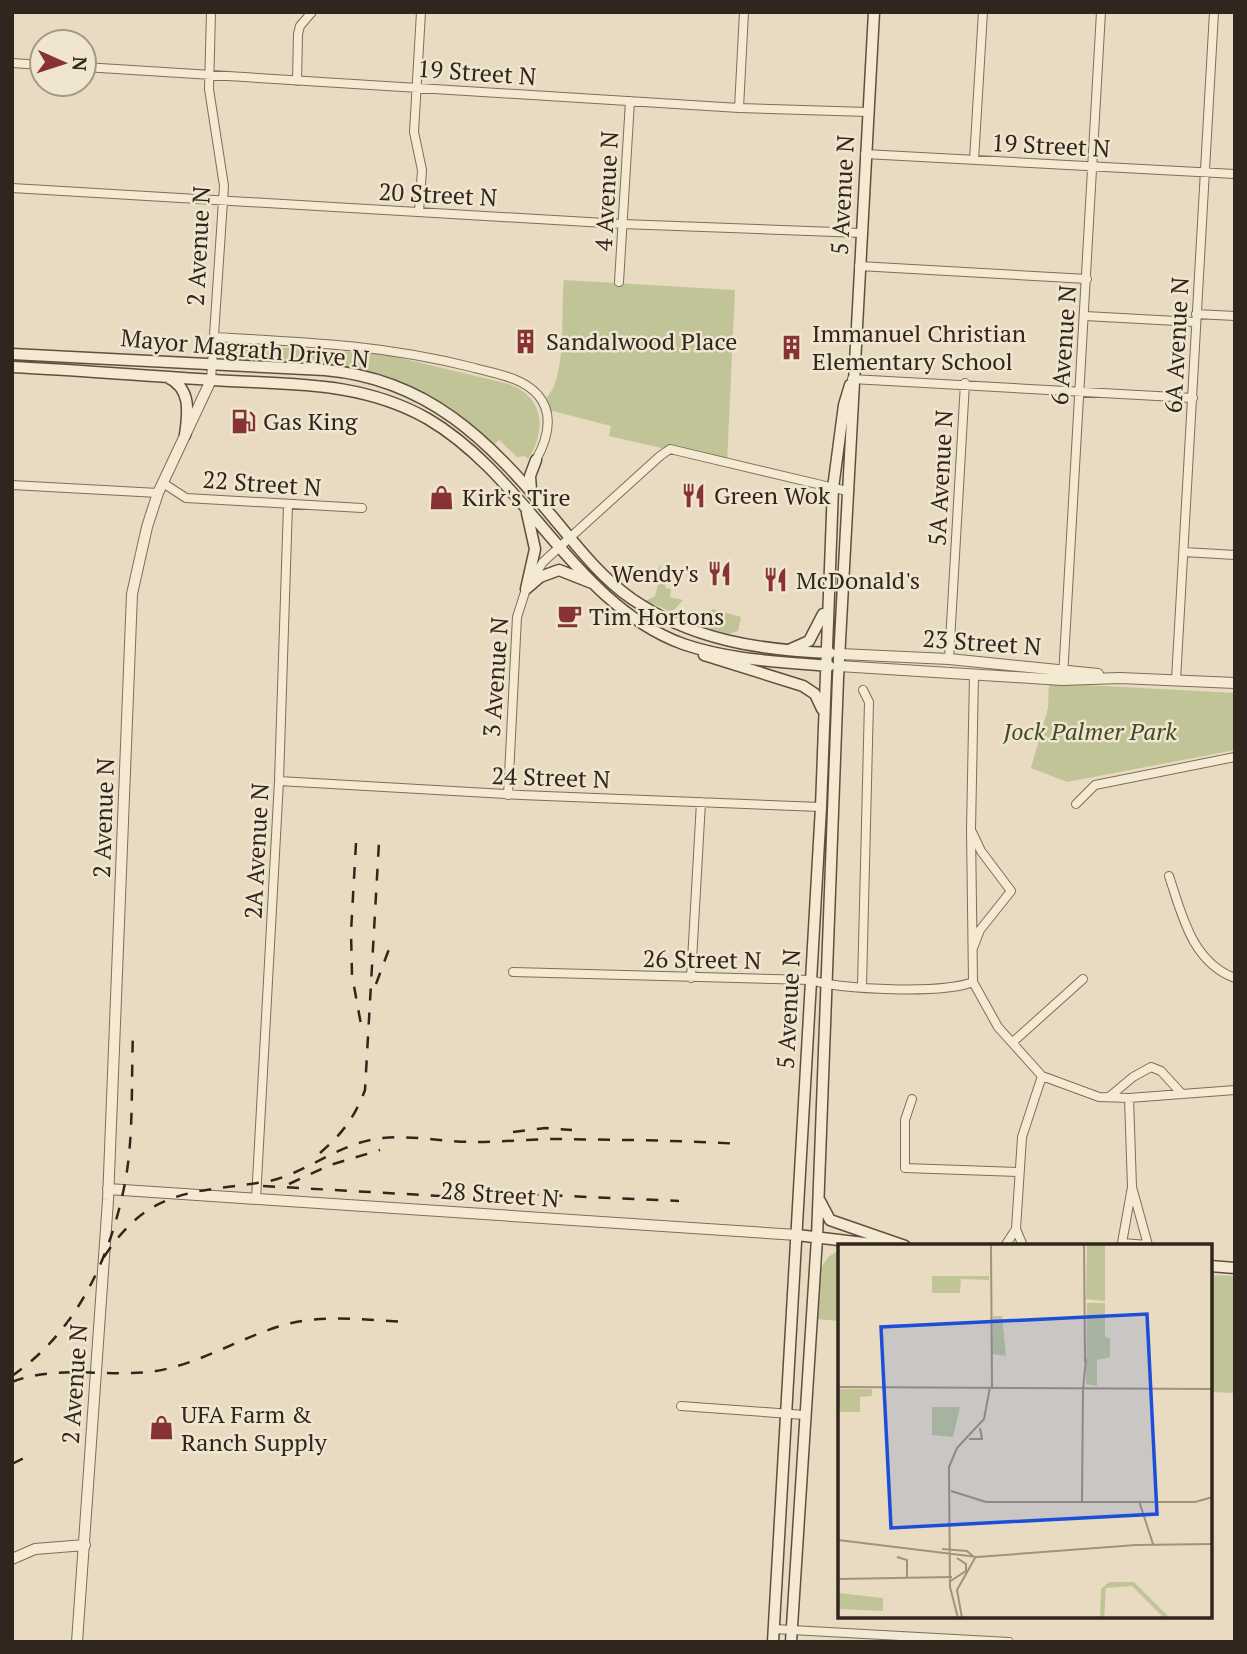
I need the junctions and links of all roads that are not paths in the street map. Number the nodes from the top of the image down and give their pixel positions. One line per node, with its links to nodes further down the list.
1 (211, 12): 10 (street, 2 Avenue N)
2 (313, 12): 11 (street)
3 (421, 12): 12 (street)
4 (744, 12): 14 (street)
5 (873, 12): 15 (main road, 5 Avenue N)
6 (983, 12): 17 (street)
7 (1101, 12): 18 (street, 6 Avenue N)
8 (1214, 12): 19 (street, 6A Avenue N)
9 (98, 68): 10 (street, 19 Street N)
10 (209, 74): 11 (street, 19 Street N); 22 (street, 2 Avenue N)
11 (297, 81): 12 (street, 19 Street N)
12 (416, 88): 13 (street, 19 Street N); 23 (street)
13 (630, 101): 14 (street, 19 Street N); 24 (street, 4 Avenue N)
14 (738, 108): 15 (street, 19 Street N)
15 (868, 112): 16 (main road, 5 Avenue N)
16 (866, 154): 17 (street, 19 Street N); 25 (main road, 5 Avenue N)
17 (974, 160): 18 (street, 19 Street N)
18 (1091, 166): 19 (street, 19 Street N); 27 (street, 6 Avenue N)
19 (1204, 173): 20 (street, 19 Street N); 31 (street, 6A Avenue N)
20 (1235, 174)
21 (12, 188): 22 (street, 20 Street N)
22 (224, 201): 23 (street, 20 Street N); 32 (street, 2 Avenue N)
23 (419, 212): 24 (street, 20 Street N)
24 (622, 224): 25 (street, 20 Street N); 28 (street, 4 Avenue N)
25 (861, 233): 26 (main road, 5 Avenue N)
26 (859, 266): 27 (street); 37 (main road, 5 Avenue N)
27 (1087, 279): 29 (street, 6 Avenue N)
28 (620, 282)
29 (1085, 316): 31 (street); 40 (street, 6 Avenue N)
30 (1235, 316): 31 (street)
31 (1196, 318): 41 (street, 6A Avenue N)
32 (215, 337): 34 (street, 2 Avenue N); 43 (street, Mayor Magrath Drive N)
33 (12, 354): 34 (main road, Mayor Magrath Drive N)
34 (212, 364): 38 (street, 2 Avenue N); 44 (main road, Mayor Magrath Drive N)
35 (12, 367): 36 (main road, Mayor Magrath Drive N)
36 (161, 375): 38 (main road, Mayor Magrath Drive N); 42 (main road)
37 (852, 379): 39 (street); 47 (main road, 5 Avenue N); 49 (main road, 5 Avenue N)
38 (211, 380): 42 (street, 2 Avenue N); 51 (main road, Mayor Magrath Drive N)
39 (965, 383): 40 (street); 64 (street, 5A Avenue N)
40 (1079, 393): 41 (street); 67 (street, 6 Avenue N)
41 (1193, 398): 55 (street, 6A Avenue N)
42 (185, 435): 46 (street, 2 Avenue N)
43 (536, 460): 44 (main road); 48 (main road)
44 (507, 467): 48 (main road, Mayor Magrath Drive N)
45 (12, 485): 46 (street, 22 Street N)
46 (161, 488): 50 (street, 22 Street N); 99 (street, 2 Avenue N)
47 (833, 488): 49 (street); 53 (street, 3 Avenue N); 59 (main road, 5 Avenue N)
48 (531, 491): 53 (main road, Mayor Magrath Drive N)
49 (847, 491): 63 (main road, 5 Avenue N)
50 (288, 505): 52 (street, 22 Street N); 74 (street, 2A Avenue N)
51 (525, 507): 54 (main road, Mayor Magrath Drive N); 58 (main road)
52 (362, 508)
53 (570, 538): 54 (street, 3 Avenue N); 61 (main road, Mayor Magrath Drive N)
54 (559, 547): 57 (main road, Mayor Magrath Drive N); 58 (street, 3 Avenue N)
55 (1184, 552): 56 (street); 69 (street, 6A Avenue N)
56 (1235, 555)
57 (594, 583): 58 (main road); 60 (main road, Mayor Magrath Drive N)
58 (526, 589): 75 (street, 3 Avenue N)
59 (827, 597): 61 (main road); 62 (main road, 5 Avenue N)
60 (683, 644): 65 (main road, Mayor Magrath Drive N); 72 (main road)
61 (786, 651): 62 (main road, Mayor Magrath Drive N)
62 (825, 653): 63 (main road, Mayor Magrath Drive N); 65 (main road, 5 Avenue N)
63 (840, 654): 64 (street, 23 Street N); 66 (main road, 5 Avenue N)
64 (949, 659): 67 (street, 23 Street N)
65 (824, 665): 66 (main road, Mayor Magrath Drive N); 72 (main road, 5 Avenue N)
66 (839, 666): 68 (street, 23 Street N); 88 (main road, 5 Avenue N)
67 (1063, 674): 68 (street, 23 Street N); 69 (street, 23 Street N)
68 (974, 675): 79 (street)
69 (1176, 680): 70 (street, 23 Street N)
70 (1235, 683)
71 (863, 690): 89 (street)
72 (823, 711): 78 (main road, 5 Avenue N)
73 (1235, 757): 77 (street)
74 (279, 781): 75 (street, 24 Street N); 101 (street, 2A Avenue N)
75 (508, 795): 76 (street, 24 Street N)
76 (701, 802): 78 (street, 24 Street N); 83 (street)
77 (1076, 804)
78 (821, 807): 86 (main road, 5 Avenue N)
79 (971, 830): 81 (street); 81 (street)
80 (1169, 876): 84 (street)
81 (971, 953): 87 (street)
82 (513, 972): 83 (street, 26 Street N)
83 (691, 978): 86 (street, 26 Street N)
84 (1235, 978)
85 (1083, 979): 90 (street)
86 (811, 980): 88 (street, 26 Street N); 103 (main road, 5 Avenue N)
87 (973, 982): 89 (street, 26 Street N); 90 (street)
88 (827, 985): 89 (street, 26 Street N); 100 (main road, 5 Avenue N)
89 (862, 986)
90 (1014, 1041): 91 (street)
91 (1042, 1076): 94 (street); 97 (street)
92 (1235, 1090): 93 (street)
93 (1182, 1094): 94 (street); 95 (street)
94 (1109, 1097): 95 (street)
95 (1129, 1098): 98 (street)
96 (912, 1100): 97 (street)
97 (1019, 1172): 102 (street)
98 (1132, 1187): 109 (street); 110 (street)
99 (108, 1189): 101 (street, 28 Street N); 116 (street, 2 Avenue N)
100 (818, 1192): 104 (main road, 5 Avenue N); 106 (main road)
101 (256, 1199): 103 (street, 28 Street N)
102 (1016, 1229): 107 (street); 108 (street)
103 (796, 1235): 104 (main road, 28 Street N); 114 (main road, 5 Avenue N)
104 (817, 1238): 105 (main road, 28 Street N); 115 (main road, 5 Avenue N)
105 (871, 1244)
106 (899, 1244)
107 (1006, 1244)
108 (1022, 1244)
109 (1135, 1244)
110 (1148, 1244)
111 (1212, 1266): 112 (main road)
112 (1235, 1268)
113 (681, 1406): 114 (street)
114 (788, 1413): 115 (street); 118 (main road, 5 Avenue N)
115 (805, 1415): 119 (main road, 5 Avenue N)
116 (85, 1545): 117 (street); 120 (street, 2 Avenue N)
117 (12, 1559)
118 (774, 1629): 119 (street); 121 (main road, 5 Avenue N)
119 (792, 1637): 122 (street)
120 (77, 1642)
121 (773, 1642)
122 (1009, 1642)

